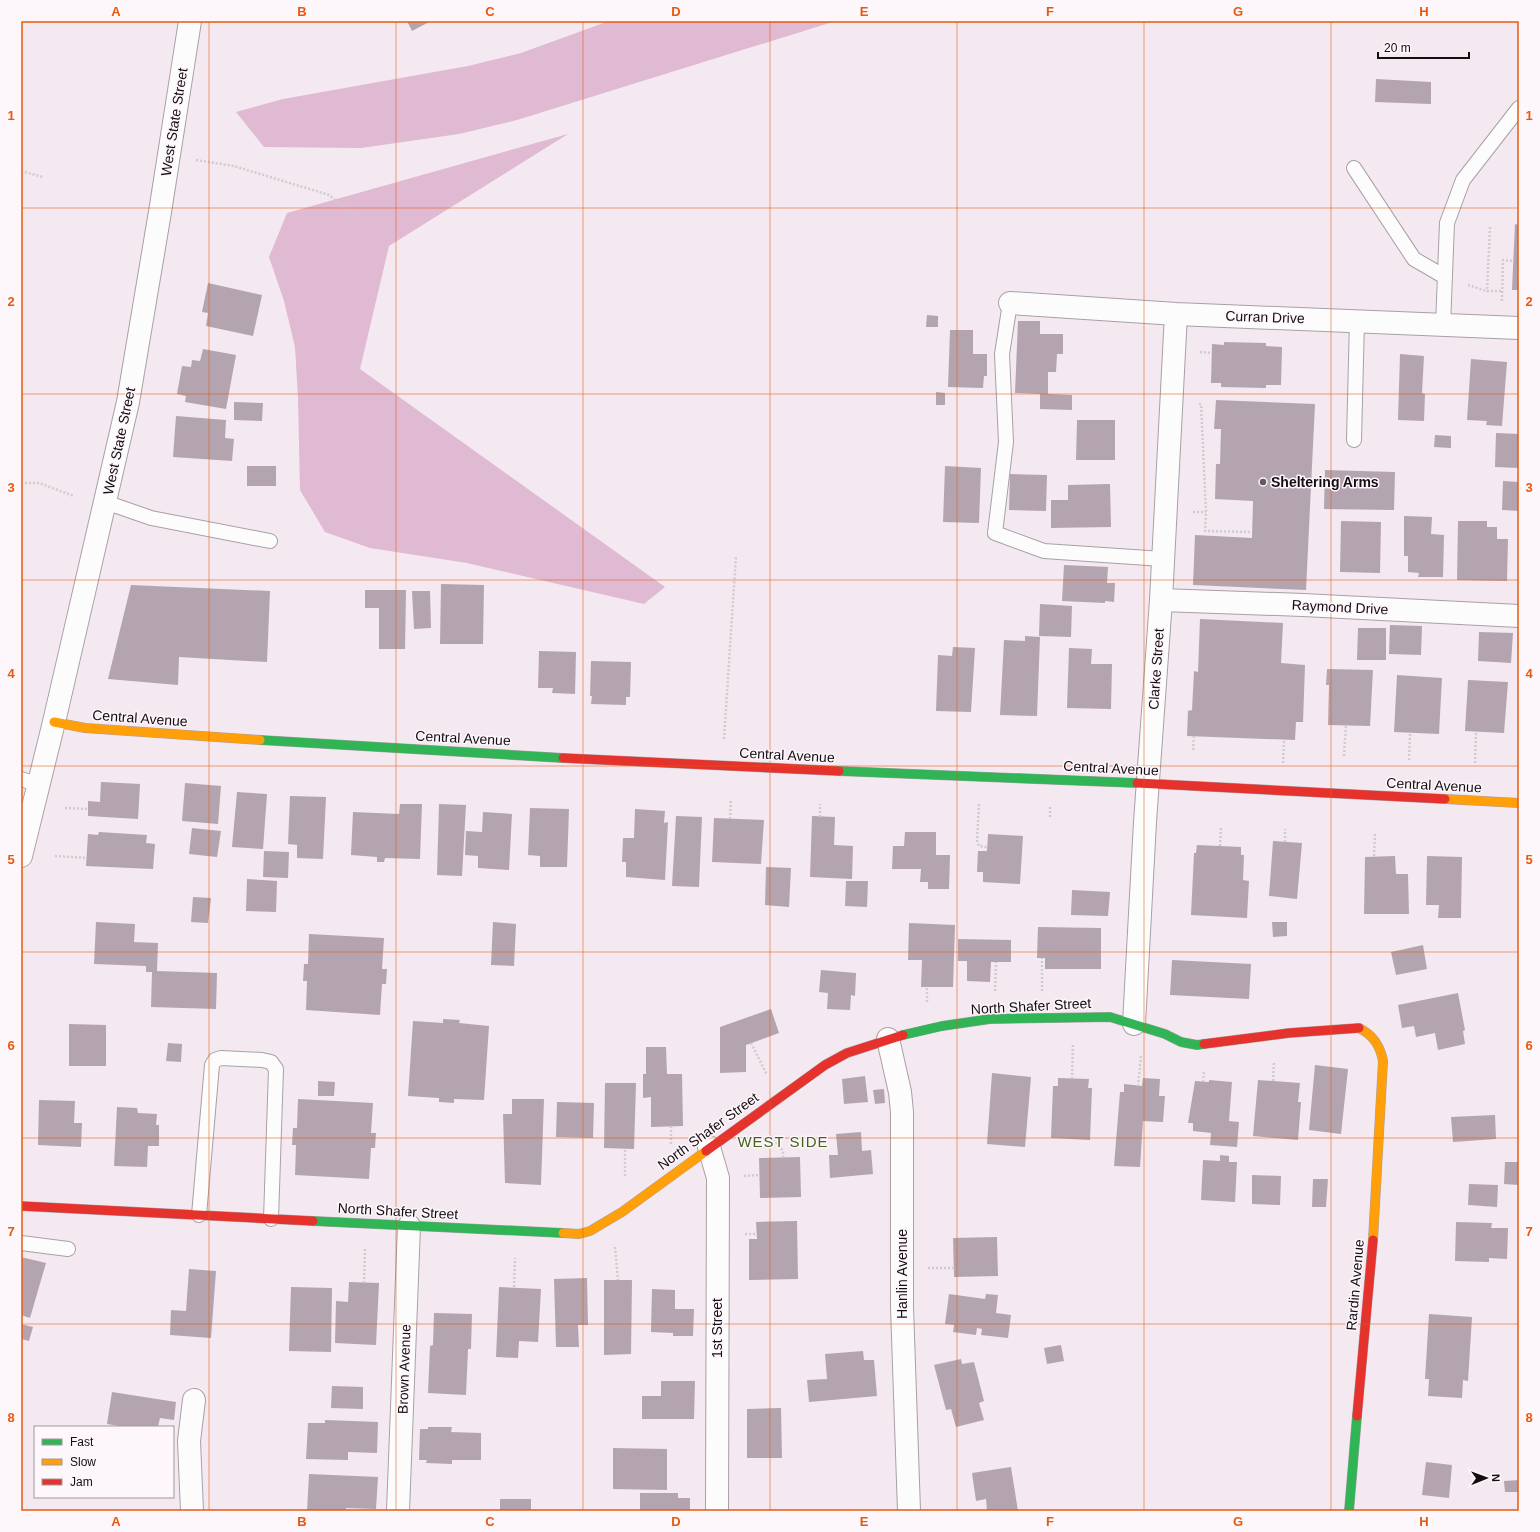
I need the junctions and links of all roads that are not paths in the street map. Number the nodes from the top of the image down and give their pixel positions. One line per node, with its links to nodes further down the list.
1 (190, 21): 11 (street, West State Street)
2 (1519, 108): 4 (lane)
3 (1354, 168): 4 (lane)
4 (1445, 278): 8 (lane)
5 (1010, 303): 6 (street, Curran Drive); 13 (lane)
6 (1176, 314): 7 (street, Curran Drive); 13 (street, Clarke Street)
7 (1357, 320): 8 (street, Curran Drive); 10 (lane)
8 (1443, 326): 9 (street, Curran Drive)
9 (1519, 328)
10 (1354, 440)
11 (105, 502): 12 (lane); 16 (street, West State Street)
12 (270, 541)
13 (1163, 559): 14 (street, Clarke Street)
14 (1160, 600): 15 (street, Raymond Drive); 18 (street, Clarke Street)
15 (1519, 616)
16 (54, 722): 17 (street, West State Street); 18 (street, Central Avenue)
17 (30, 782): 20 (street, West State Street)
18 (1148, 784): 19 (street, Central Avenue); 21 (street, Clarke Street)
19 (1519, 803)
20 (21, 856)
21 (1134, 1024): 22 (street, North Shafer Street); 23 (street, North Shafer Street)
22 (888, 1039): 24 (street, North Shafer Street); 35 (street, Hanlin Avenue)
23 (1383, 1061): 36 (street, Rardin Avenue)
24 (709, 1147): 28 (street, North Shafer Street); 34 (street, 1st Street)
25 (21, 1206): 26 (street, North Shafer Street)
26 (199, 1215): 27 (street, North Shafer Street); 27 (lane)
27 (271, 1219): 28 (street, North Shafer Street)
28 (409, 1226): 33 (street, Brown Avenue)
29 (21, 1244): 30 (lane)
30 (68, 1249)
31 (194, 1400): 32 (street)
32 (192, 1511)
33 (398, 1511)
34 (716, 1511)
35 (909, 1511)
36 (1349, 1511)

